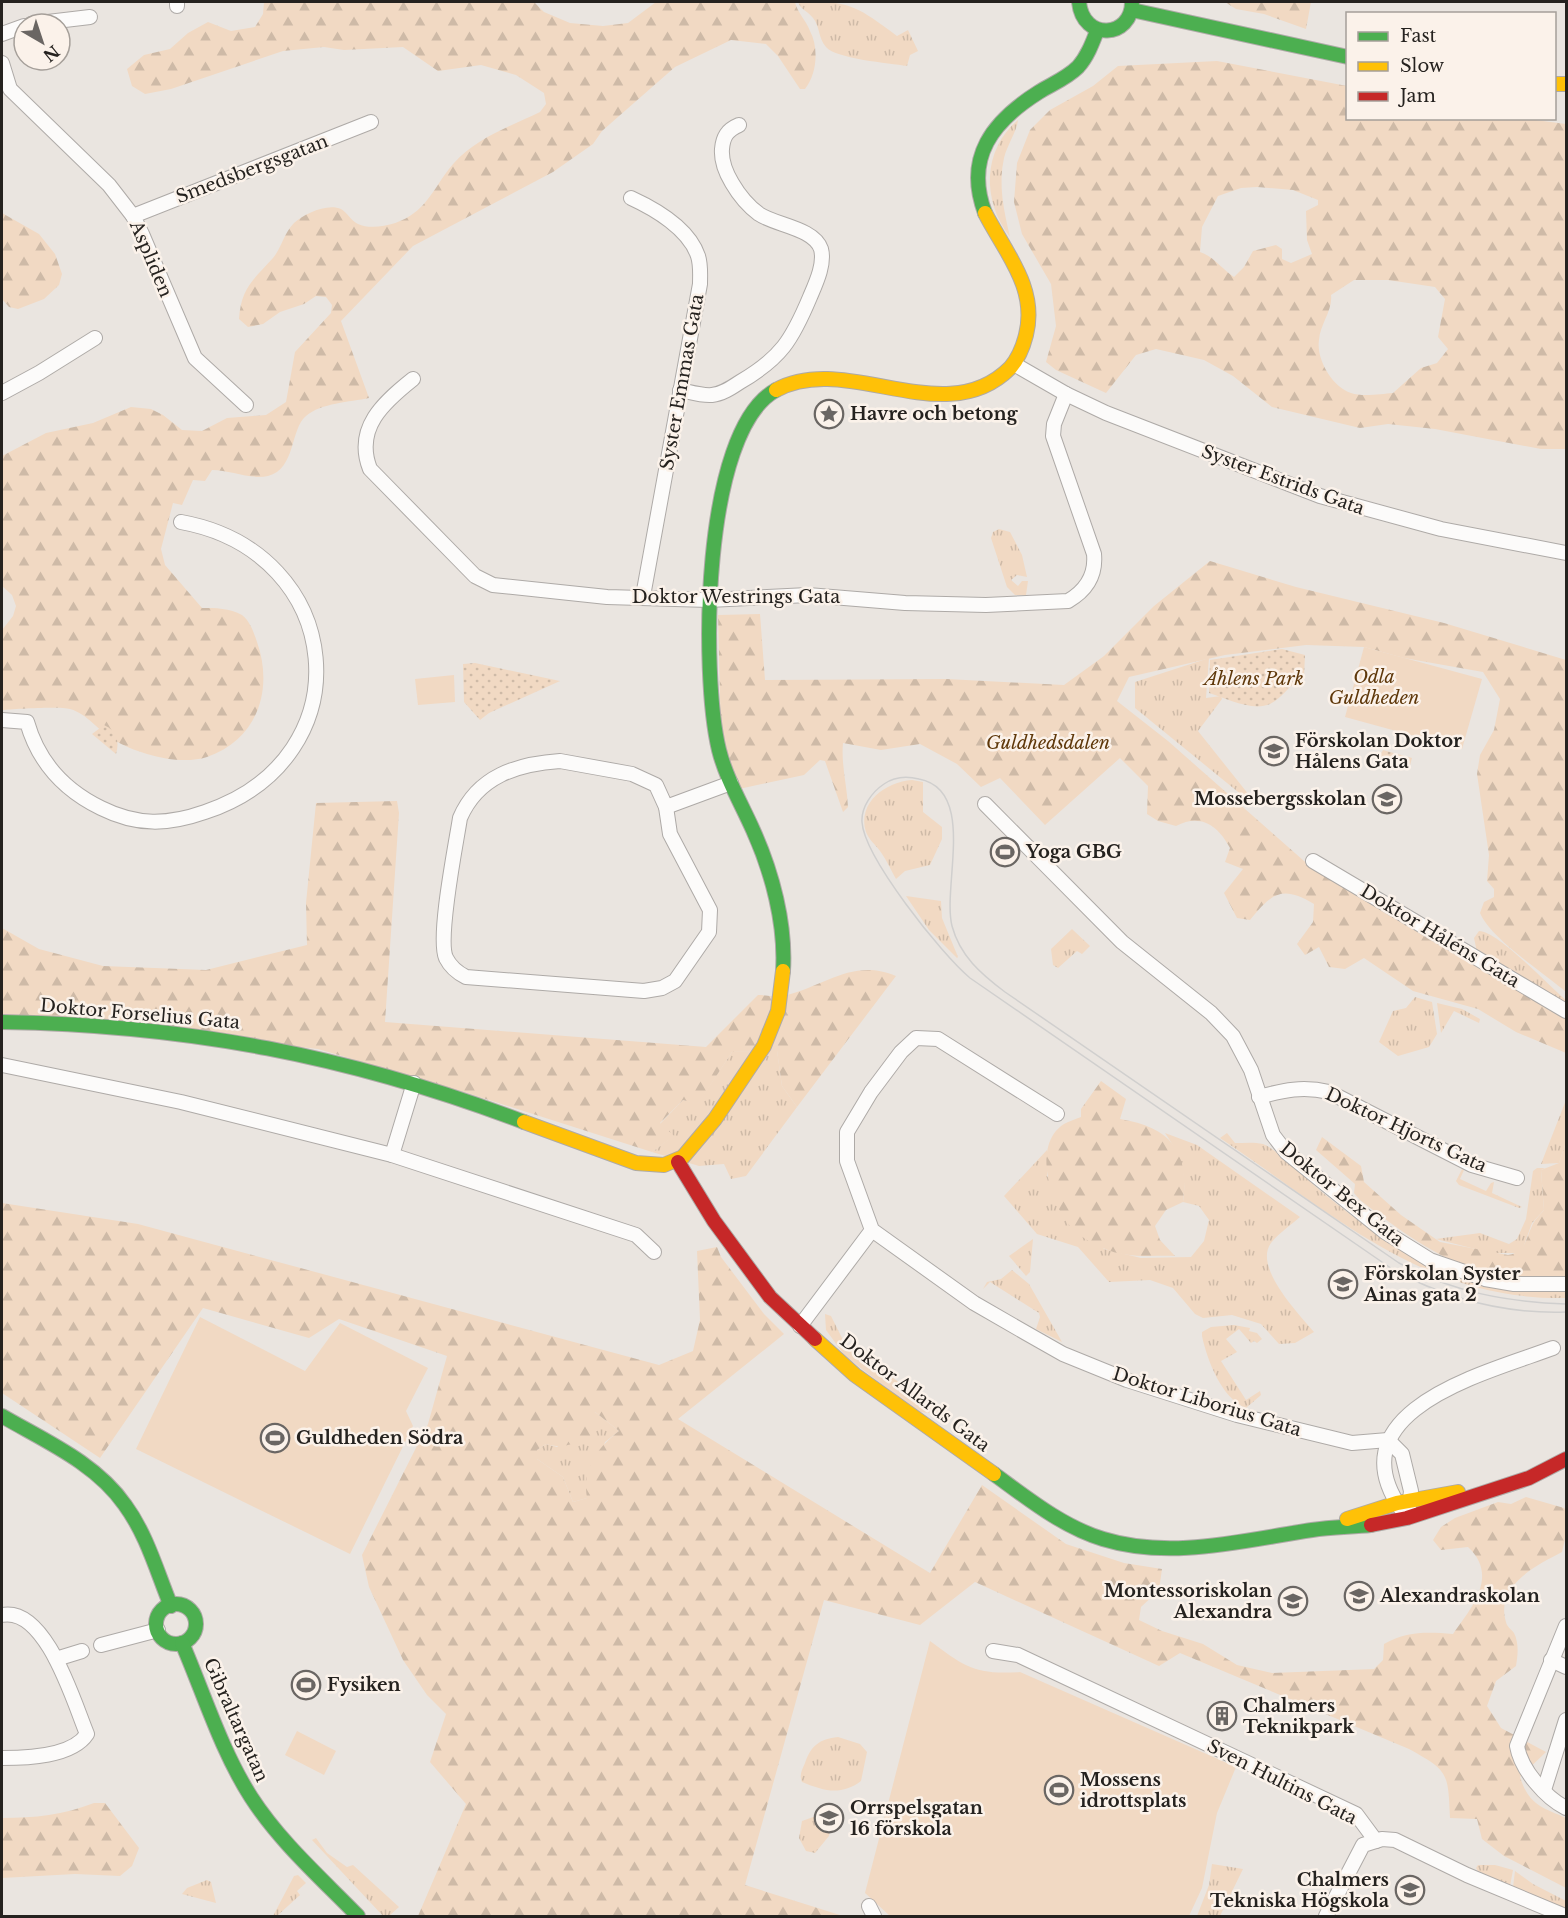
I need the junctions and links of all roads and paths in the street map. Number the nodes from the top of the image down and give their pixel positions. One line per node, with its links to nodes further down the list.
1 (1079, 2): 5 (street)
2 (1132, 6): 5 (street); 6 (street)
3 (90, 16): 4 (street)
4 (72, 18)
5 (1097, 31): 13 (street)
6 (1346, 57)
7 (2, 63): 11 (street, Aspliden)
8 (371, 122): 11 (street, Smedsbergsgatan)
9 (739, 125): 15 (street)
10 (631, 198): 15 (street, Syster Emmas Gata)
11 (133, 216): 18 (street, Aspliden)
12 (95, 338): 16 (street)
13 (1014, 364): 17 (street, Syster Estrids Gata); 22 (street)
14 (413, 379): 21 (street, Doktor Westrings Gata)
15 (680, 390): 21 (street, Syster Emmas Gata)
16 (2, 393)
17 (1066, 394): 20 (street, Syster Estrids Gata); 22 (street, Doktor Westrings Gata)
18 (246, 405)
19 (181, 522): 23 (street)
20 (1566, 553)
21 (643, 596): 22 (street, Doktor Westrings Gata)
22 (709, 600): 24 (street)
23 (2, 720)
24 (731, 783): 26 (street); 35 (street)
25 (985, 804): 32 (street, Doktor Bex Gata)
26 (666, 807): 26 (street)
27 (1313, 861): 28 (street, Doktor Håléns Gata)
28 (1566, 1011)
29 (2, 1022): 31 (street, Doktor Forselius Gata)
30 (2, 1065): 34 (street)
31 (414, 1083): 34 (street); 35 (street, Doktor Forselius Gata)
32 (1259, 1097): 36 (street, Doktor Hjorts Gata); 39 (street, Doktor Bex Gata)
33 (1057, 1114): 37 (street)
34 (392, 1155): 38 (street)
35 (678, 1162): 40 (street, Doktor Allards Gata)
36 (1517, 1178)
37 (872, 1230): 40 (street); 43 (street, Doktor Liborius Gata)
38 (654, 1252)
39 (1566, 1284)
40 (800, 1326): 48 (street, Doktor Allards Gata)
41 (1553, 1348): 43 (street)
42 (2, 1416): 49 (street)
43 (1388, 1440): 46 (street); 46 (street)
44 (1566, 1459): 45 (street, Doktor Allards Gata)
45 (1494, 1488): 46 (street, Doktor Allards Gata); 47 (street, Doktor Allards Gata)
46 (1403, 1502): 47 (street); 48 (street, Doktor Allards Gata)
47 (1407, 1518): 48 (street, Doktor Allards Gata)
48 (1316, 1529)
49 (171, 1606): 52 (street); 53 (street, Gibraltargatan)
50 (2, 1615): 57 (street)
51 (1566, 1626): 58 (street)
52 (158, 1630): 53 (street, Gibraltargatan); 54 (street)
53 (182, 1643): 65 (street, Gibraltargatan)
54 (101, 1645)
55 (82, 1651): 57 (street)
56 (993, 1651): 64 (street, Sven Hultins Gata)
57 (56, 1659): 61 (street)
58 (1551, 1660): 59 (street); 62 (street)
59 (1566, 1667)
60 (1566, 1720): 62 (street)
61 (2, 1758)
62 (1544, 1790): 63 (street)
63 (1566, 1808)
64 (1376, 1840): 66 (street); 67 (street)
65 (358, 1917)
66 (1326, 1917)
67 (1565, 1917)

